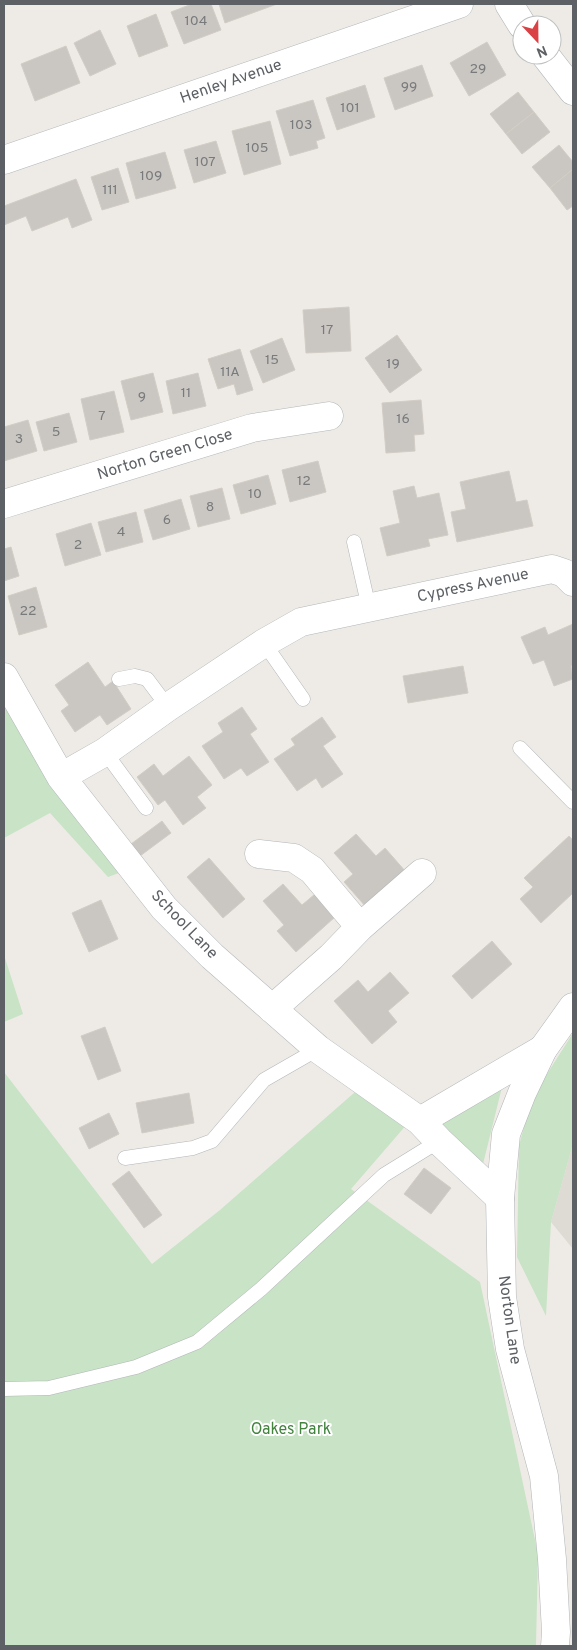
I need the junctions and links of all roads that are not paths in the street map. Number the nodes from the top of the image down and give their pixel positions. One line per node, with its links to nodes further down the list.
1 (459, 4): 6 (street, Henley Avenue)
2 (509, 4): 3 (street)
3 (516, 15)
4 (553, 65): 5 (street)
5 (573, 91)
6 (4, 160)
7 (329, 416): 8 (street, Norton Green Close)
8 (4, 504)
9 (354, 542): 11 (lane)
10 (573, 582): 11 (street, Cypress Avenue)
11 (369, 608): 12 (street, Cypress Avenue)
12 (264, 642): 15 (lane); 16 (street, Cypress Avenue)
13 (4, 677): 19 (street, School Lane)
14 (119, 679): 16 (lane)
15 (303, 699)
16 (168, 707): 18 (street, Cypress Avenue)
17 (520, 748): 20 (lane)
18 (105, 752): 19 (street, Cypress Avenue); 21 (lane)
19 (61, 777): 26 (street, School Lane)
20 (573, 802)
21 (146, 808)
22 (259, 854): 24 (street)
23 (422, 873): 24 (street)
24 (360, 927): 26 (street)
25 (573, 1007): 28 (street, Norton Lane)
26 (272, 1008): 27 (street, School Lane)
27 (318, 1049): 29 (street, School Lane); 31 (lane)
28 (543, 1049): 29 (street); 32 (street, Norton Lane)
29 (420, 1121): 30 (street, School Lane)
30 (439, 1141): 32 (street, School Lane); 33 (lane)
31 (125, 1158)
32 (500, 1198): 34 (street, Norton Lane)
33 (4, 1389)
34 (555, 1646)

